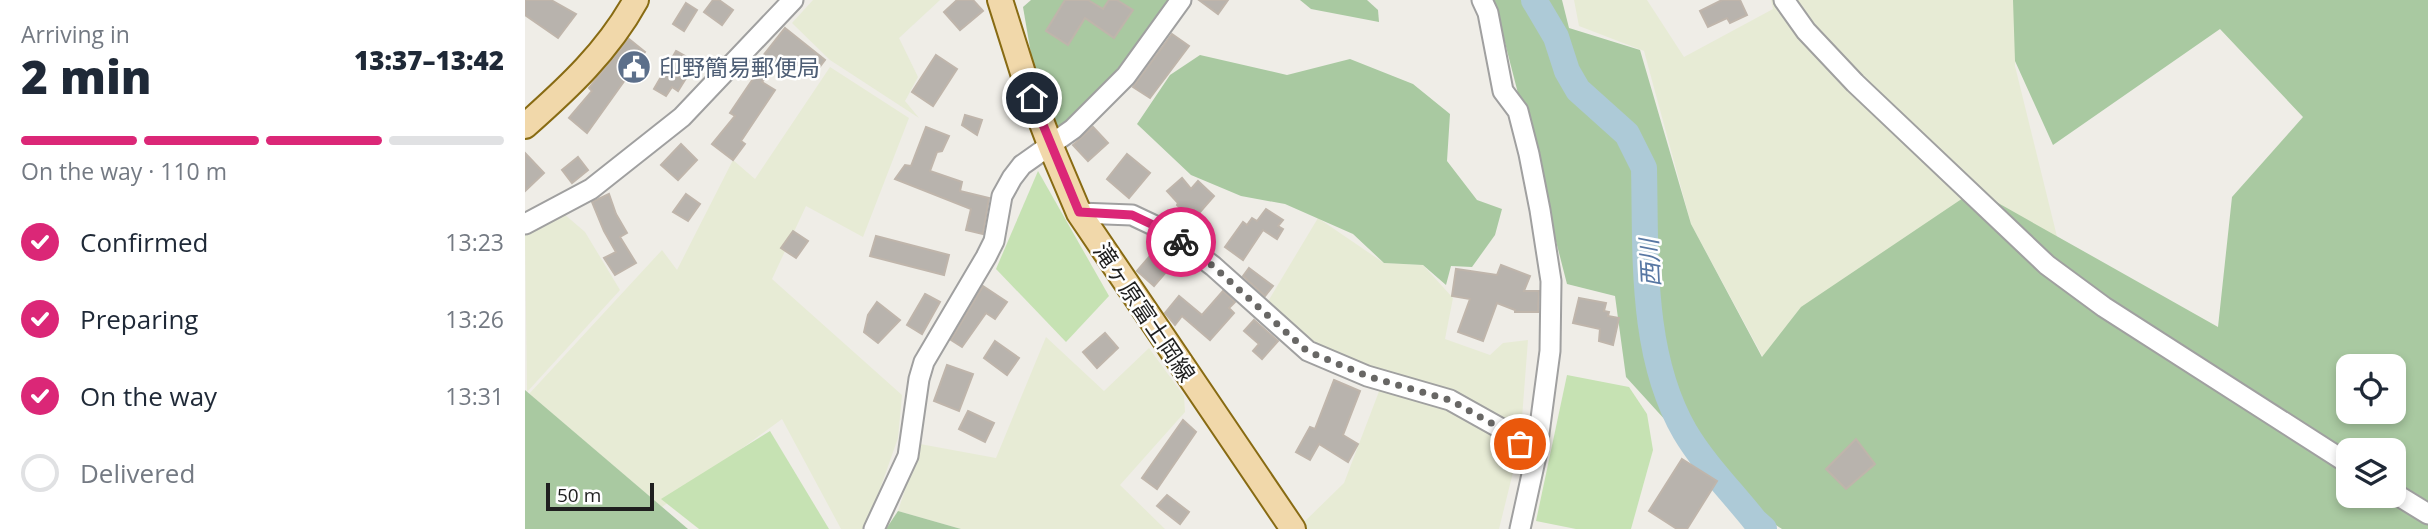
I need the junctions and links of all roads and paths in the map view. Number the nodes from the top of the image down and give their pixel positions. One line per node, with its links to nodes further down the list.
1 (636, 0): 7 (main road)
2 (793, 0): 10 (street)
3 (1000, 0): 8 (main road, 滝ヶ原富士岡線)
4 (1181, 0): 8 (street)
5 (1482, 0): 11 (street)
6 (1784, 0): 12 (street)
7 (525, 126)
8 (1051, 147): 9 (main road, 滝ヶ原富士岡線); 15 (street)
9 (1079, 212): 11 (street); 16 (main road, 滝ヶ原富士岡線)
10 (525, 224)
11 (1536, 456): 17 (street)
12 (2336, 456)
13 (2406, 500): 14 (street)
14 (2428, 514)
15 (874, 529)
16 (1293, 529)
17 (1520, 529)

